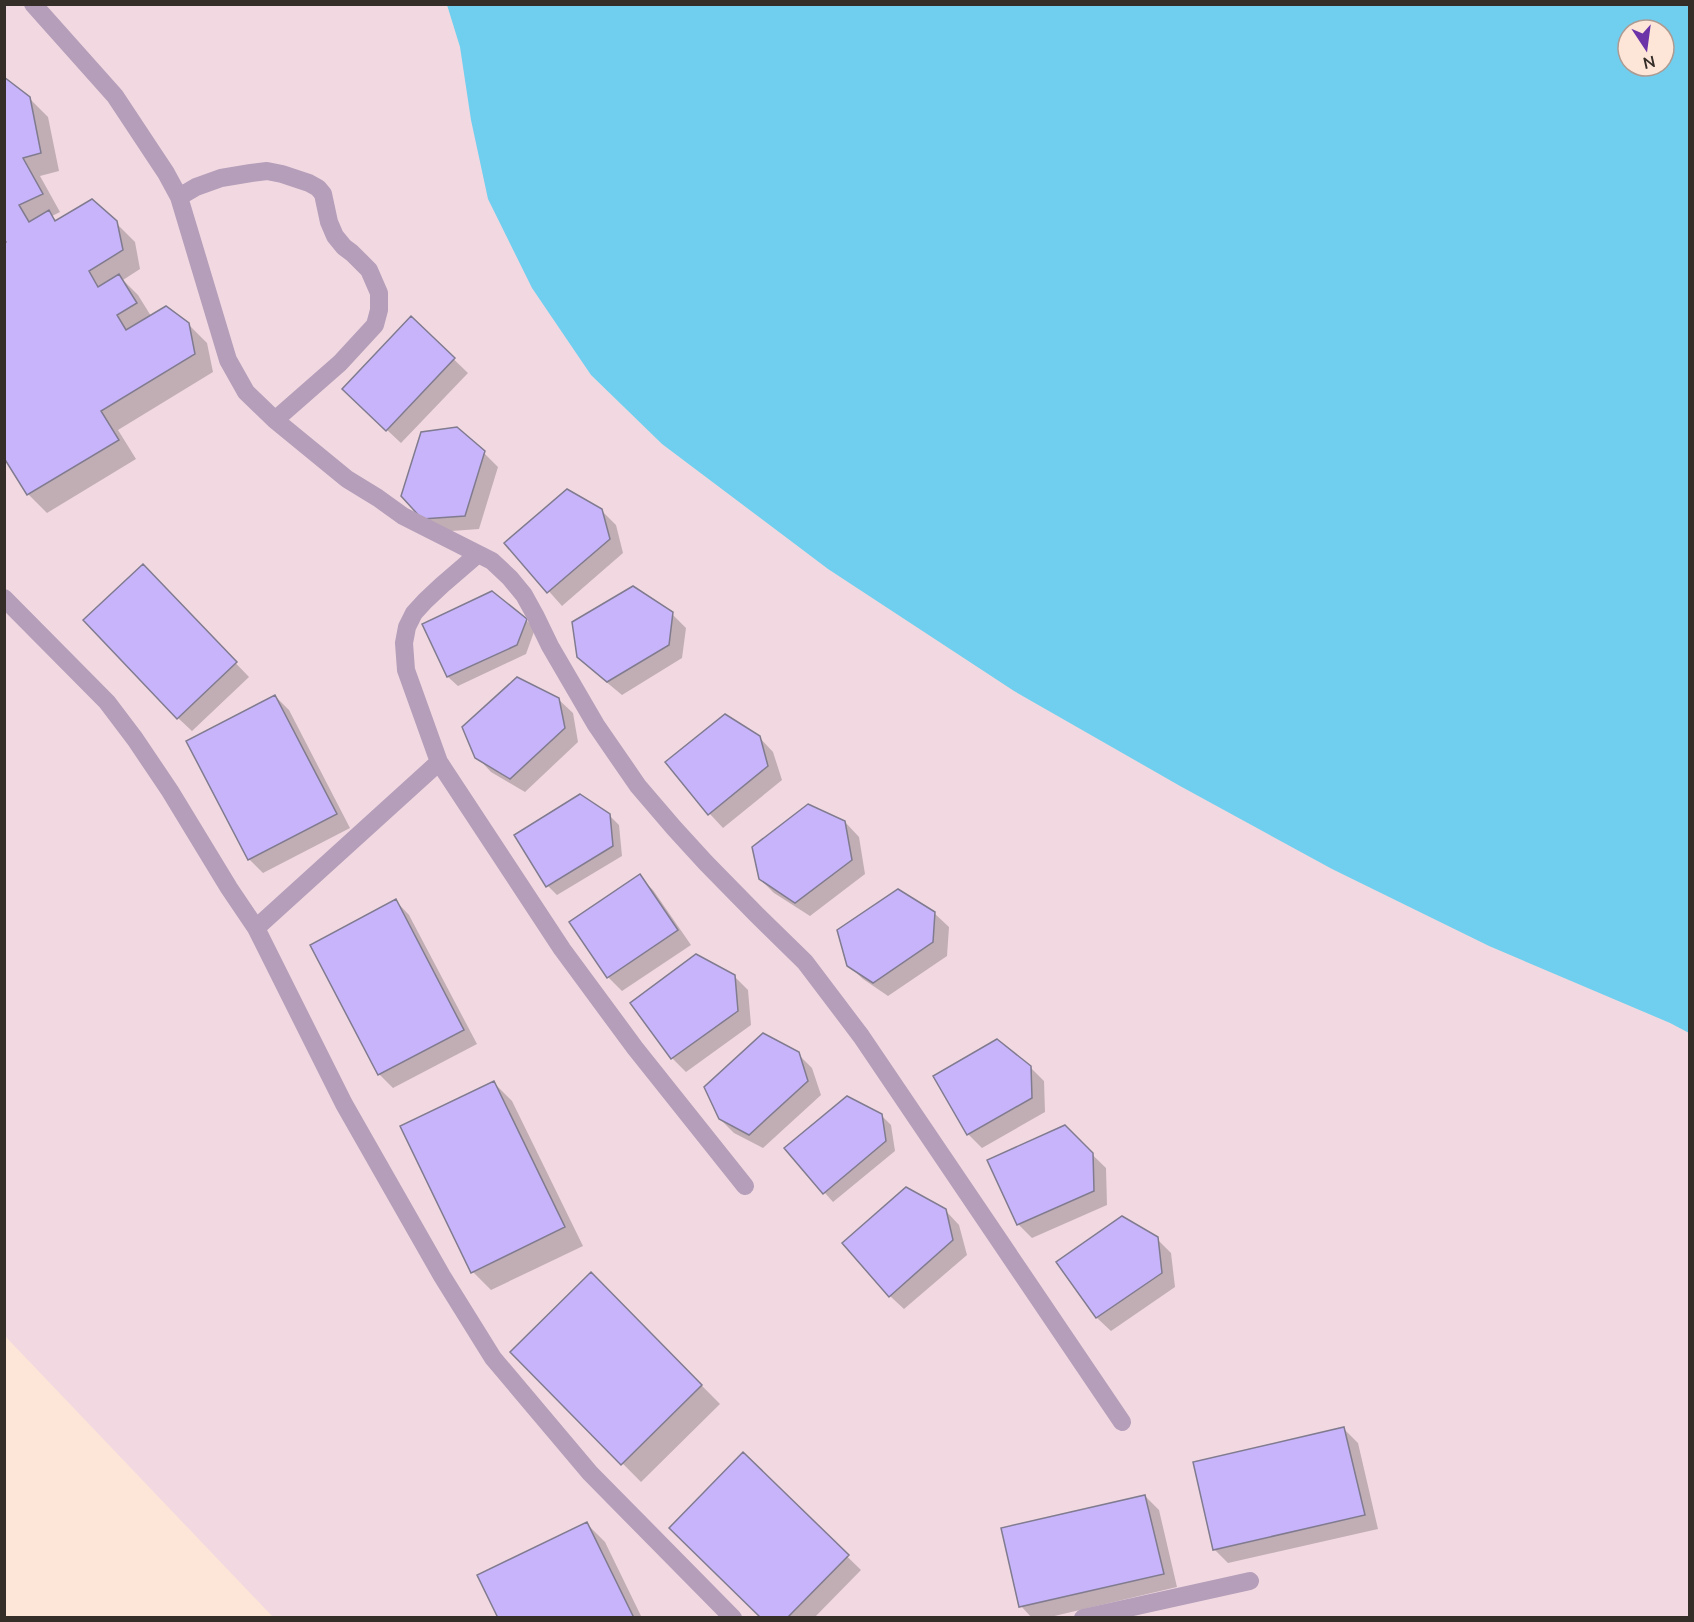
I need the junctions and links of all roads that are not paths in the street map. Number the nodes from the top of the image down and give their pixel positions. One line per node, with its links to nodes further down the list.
1 (33, 4): 2 (lane)
2 (179, 197): 3 (lane); 3 (lane)
3 (275, 420): 4 (lane)
4 (478, 554): 6 (lane); 9 (lane)
5 (4, 598): 7 (lane)
6 (439, 762): 7 (lane); 8 (lane)
7 (256, 928): 11 (lane)
8 (745, 1186)
9 (1122, 1422)
10 (1250, 1581): 12 (lane)
11 (734, 1617)
12 (1083, 1617)

